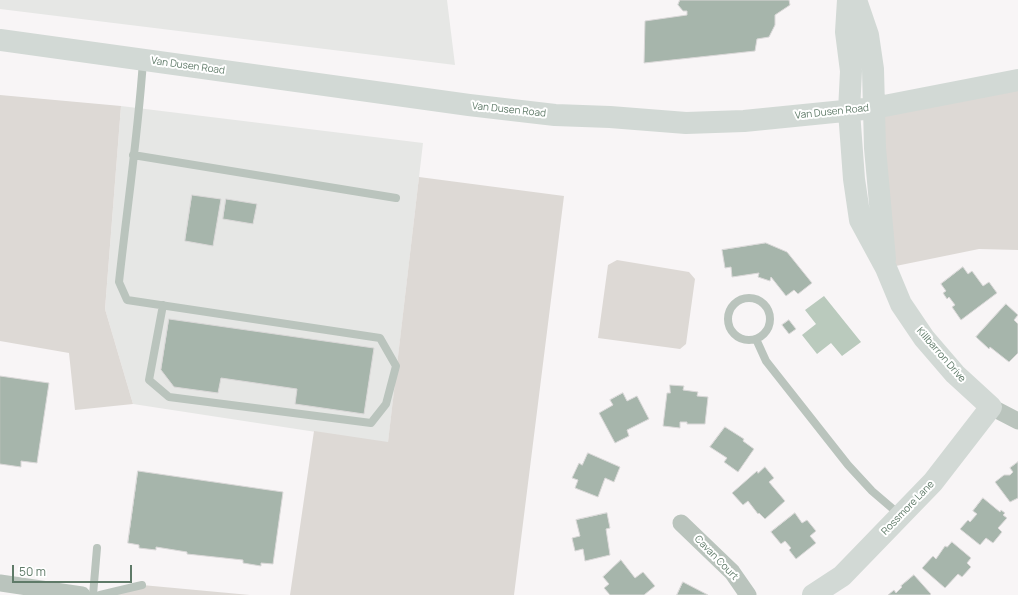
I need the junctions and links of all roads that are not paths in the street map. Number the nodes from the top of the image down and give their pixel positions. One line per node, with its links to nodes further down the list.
1 (848, 0): 7 (main road, Killbarron Drive)
2 (856, 0): 6 (main road, Killbarron Drive)
3 (0, 40): 4 (main road, Van Dusen Road)
4 (143, 60): 7 (main road, Van Dusen Road); 8 (lane)
5 (1018, 80): 6 (main road, Van Dusen Road)
6 (874, 108): 7 (main road, Van Dusen Road); 10 (main road, Killbarron Drive)
7 (849, 111): 10 (main road, Killbarron Drive)
8 (133, 155): 9 (lane); 11 (lane)
9 (396, 198)
10 (886, 268): 13 (main road, Killbarron Drive)
11 (163, 305): 11 (lane)
12 (756, 339): 12 (lane); 15 (lane)
13 (991, 407): 14 (street, Killbarron Drive); 15 (main road, Rossmore Lane)
14 (1018, 421)
15 (901, 516): 24 (main road, Rossmore Lane)
16 (681, 523): 23 (street, Cavan Court)
17 (97, 548): 21 (lane)
18 (0, 583): 20 (street)
19 (142, 585): 22 (lane)
20 (82, 595)
21 (93, 595)
22 (100, 595)
23 (748, 595)
24 (813, 595)

